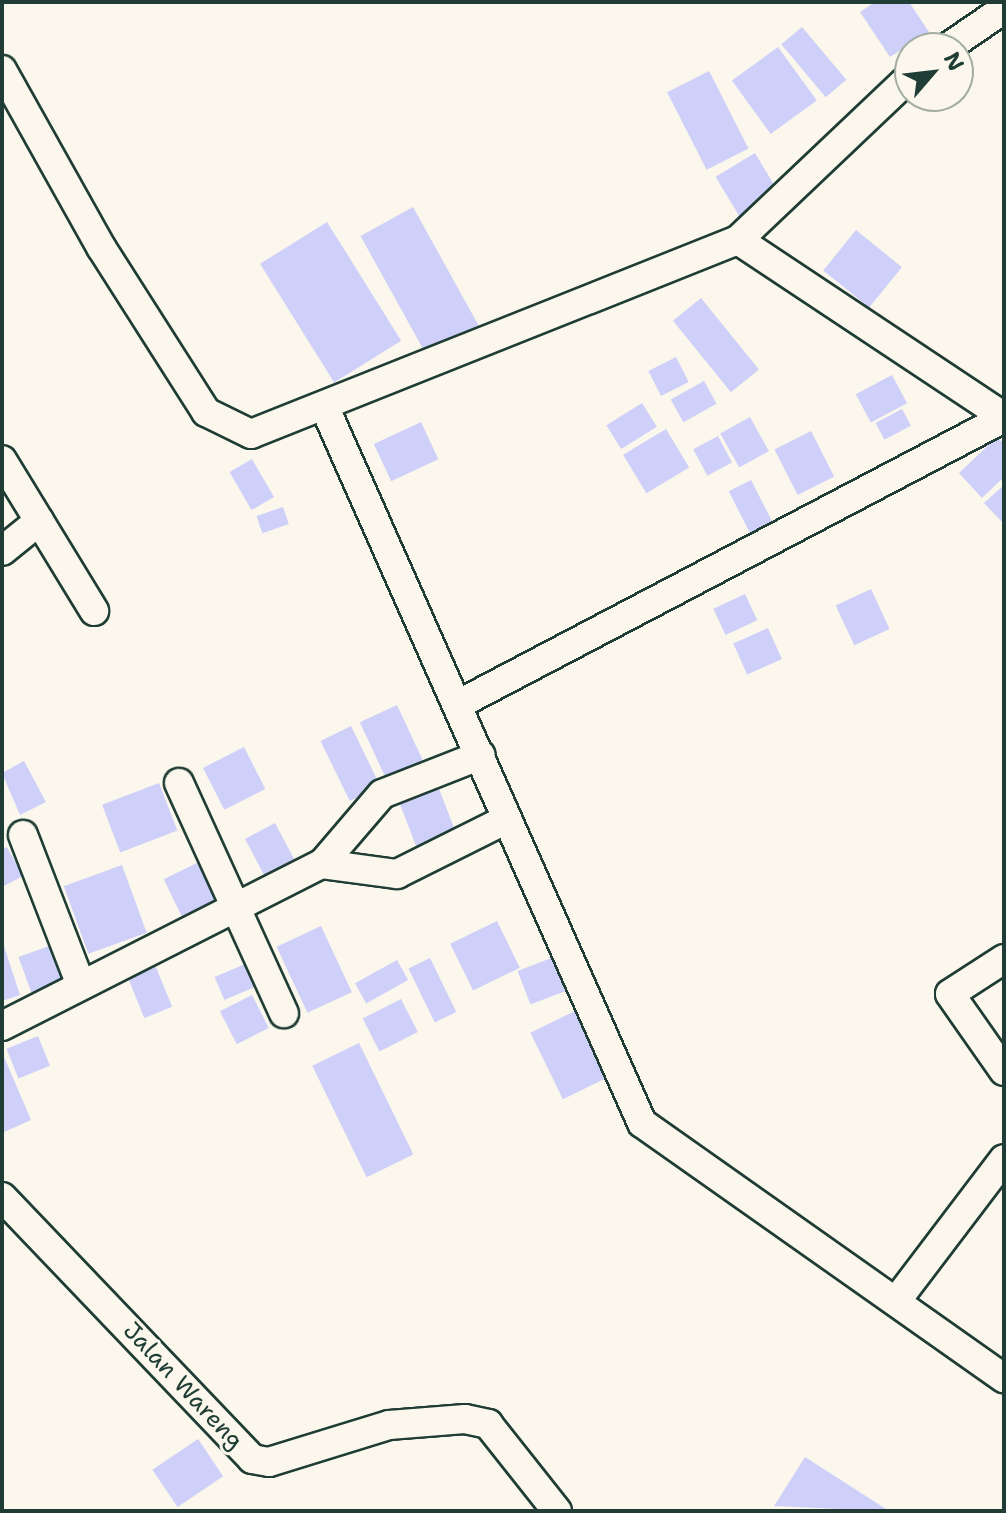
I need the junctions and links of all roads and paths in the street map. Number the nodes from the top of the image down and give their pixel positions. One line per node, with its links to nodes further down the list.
1 (999, 19): 2 (street)
2 (974, 33)
3 (2, 70): 6 (street)
4 (894, 92): 5 (street)
5 (738, 240): 6 (street); 7 (street)
6 (325, 408): 12 (street)
7 (1004, 417): 12 (street)
8 (2, 460): 9 (street)
9 (39, 521): 10 (street); 11 (street)
10 (2, 551)
11 (94, 611)
12 (459, 704): 13 (street)
13 (481, 755): 15 (street); 17 (street)
14 (179, 783): 18 (street)
15 (507, 819): 17 (street); 26 (street)
16 (23, 835): 20 (street)
17 (322, 864): 18 (street)
18 (236, 910): 20 (street); 21 (street)
19 (1004, 959): 23 (street)
20 (81, 985): 22 (street)
21 (284, 1013)
22 (2, 1026)
23 (1004, 1071)
24 (1004, 1159): 26 (street)
25 (2, 1197): 28 (street, Jalan Wareng)
26 (897, 1300): 27 (street)
27 (1004, 1378)
28 (557, 1511)

